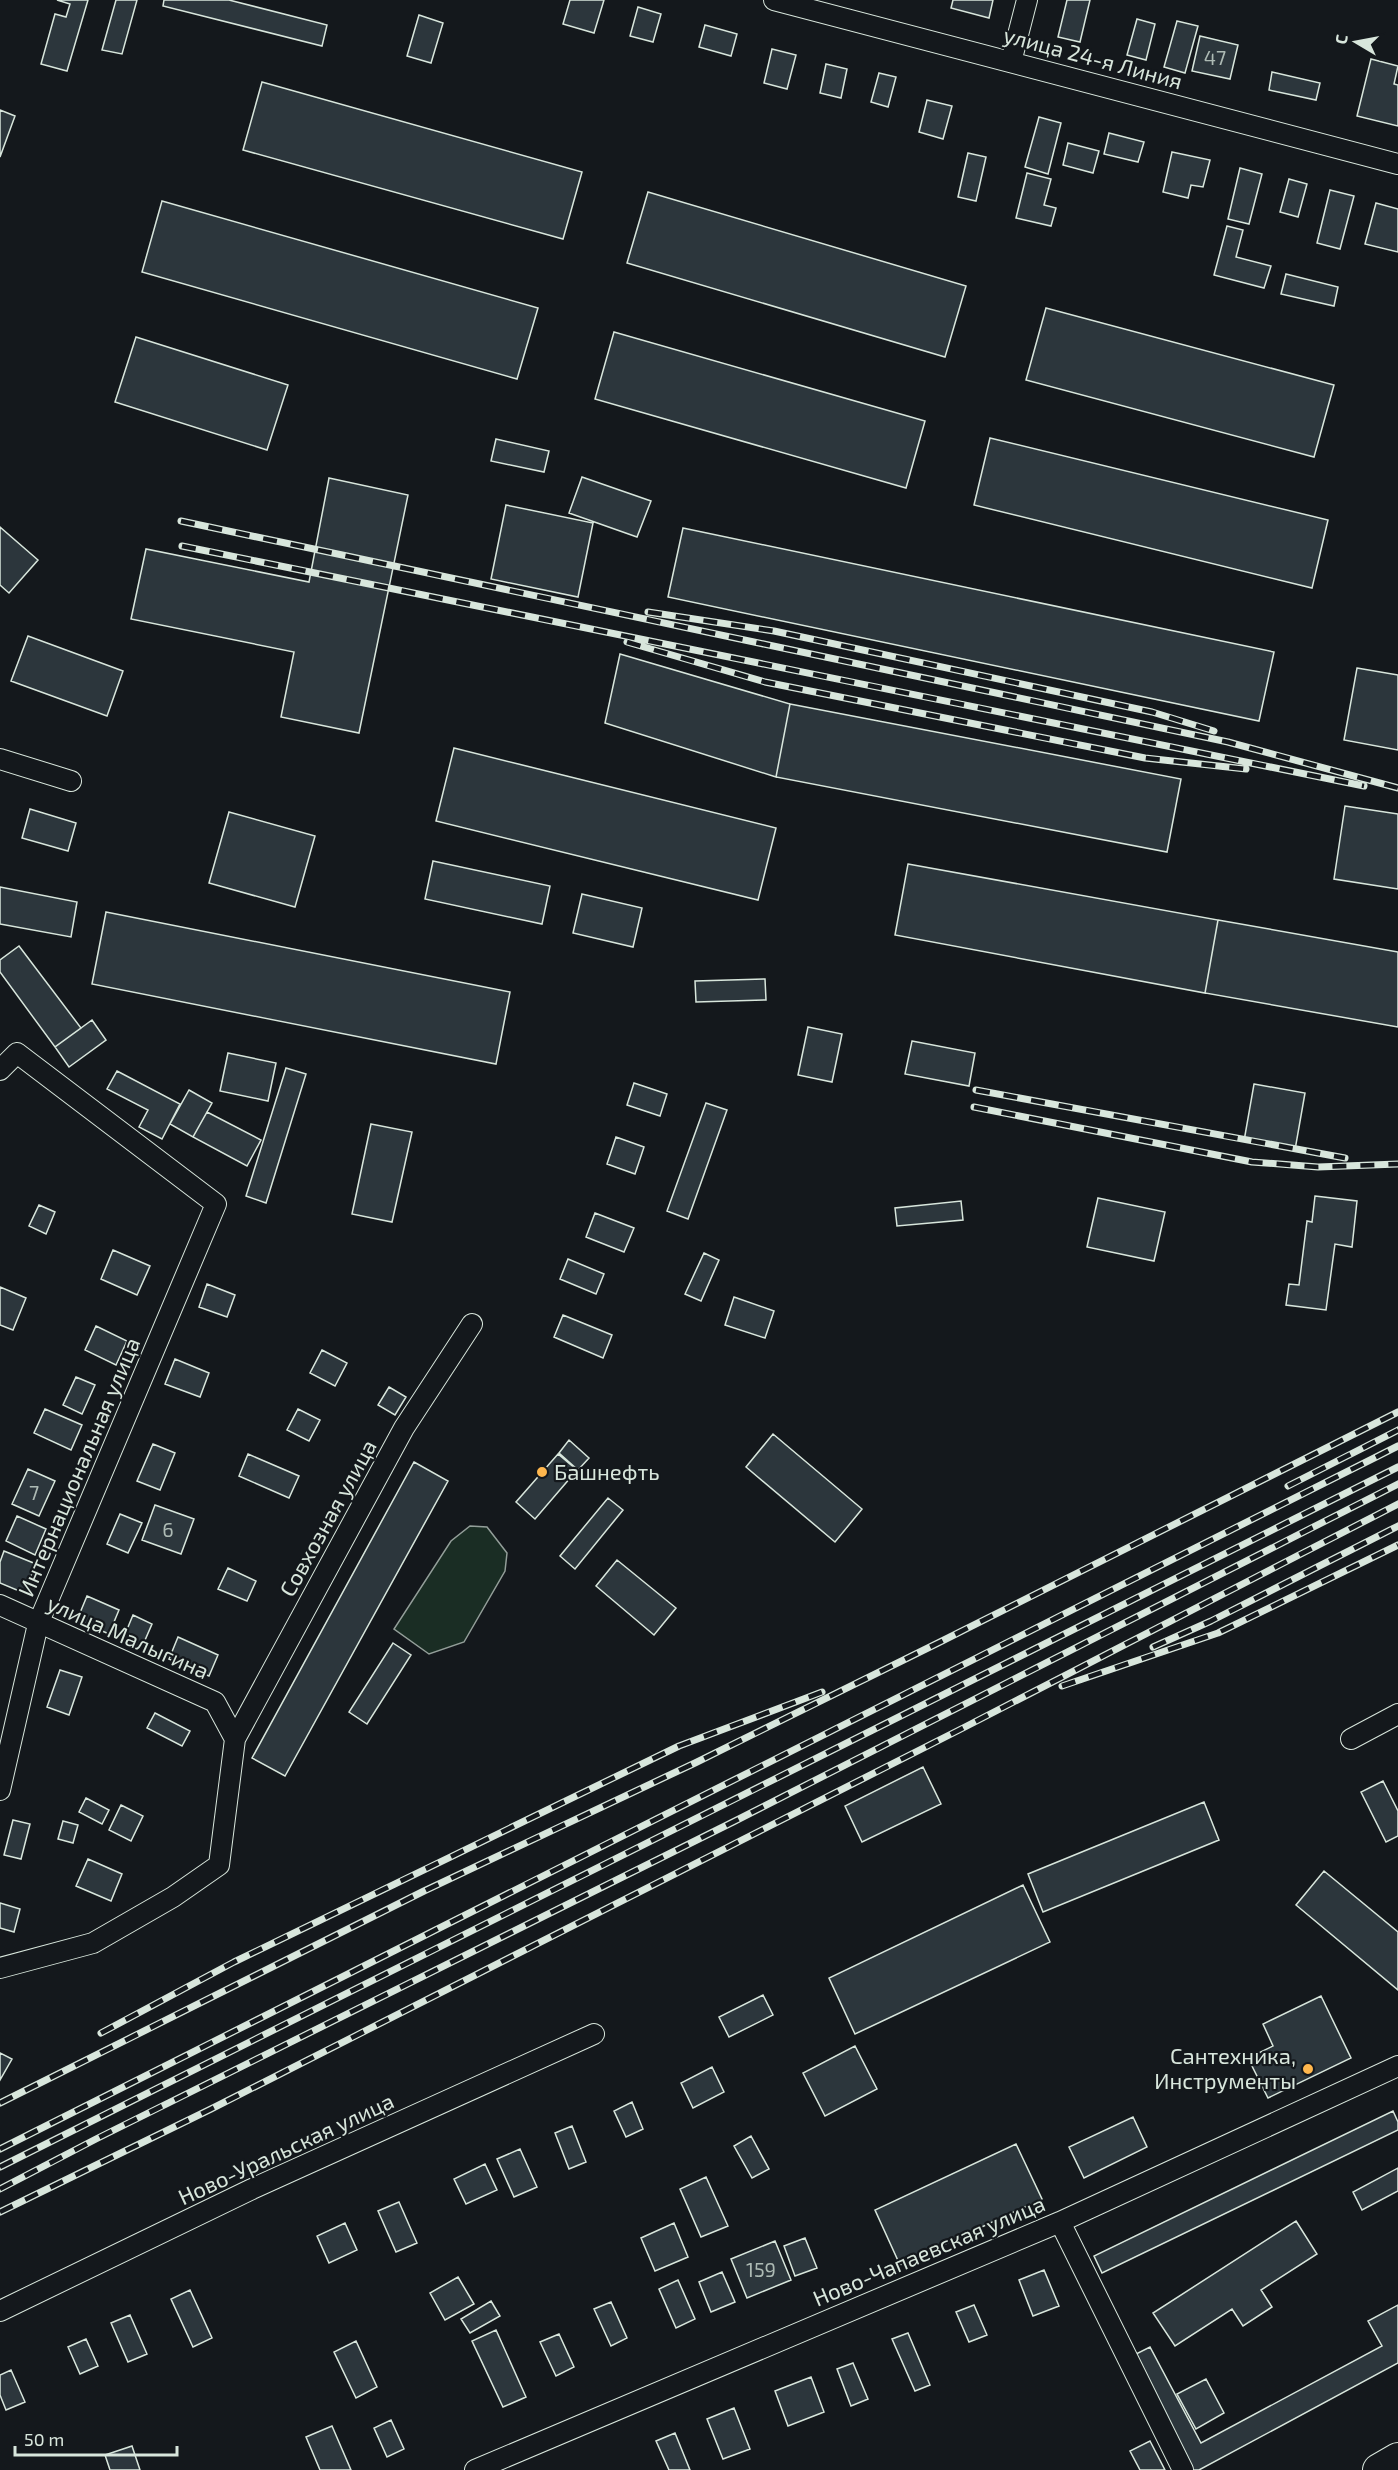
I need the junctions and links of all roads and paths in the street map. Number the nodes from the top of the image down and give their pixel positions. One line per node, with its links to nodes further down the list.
1 (774, 0): 3 (street, улица 24-я Линия)
2 (1027, 0): 3 (street)
3 (1011, 62): 4 (street, улица 24-я Линия)
4 (1398, 164)
5 (0, 759): 6 (street)
6 (70, 781)
7 (0, 1070): 10 (street, Интернациональная улица)
8 (472, 1324): 12 (street, Совхозная улица)
9 (0, 1605): 10 (street, улица Малыгина)
10 (38, 1624): 12 (street, улица Малыгина); 14 (street, Интернациональная улица)
11 (1398, 1714): 13 (street)
12 (235, 1739): 15 (street)
13 (1351, 1739)
14 (0, 1790)
15 (0, 1968)
16 (594, 2034): 19 (street, Ново-Уральская улица)
17 (1398, 2066): 18 (street, Ново-Чапаевская улица)
18 (1060, 2222): 21 (street, Ново-Чапаевская улица); 22 (street)
19 (0, 2312)
20 (1398, 2459): 23 (main road)
21 (475, 2470)
22 (1183, 2470)
23 (1379, 2470)

